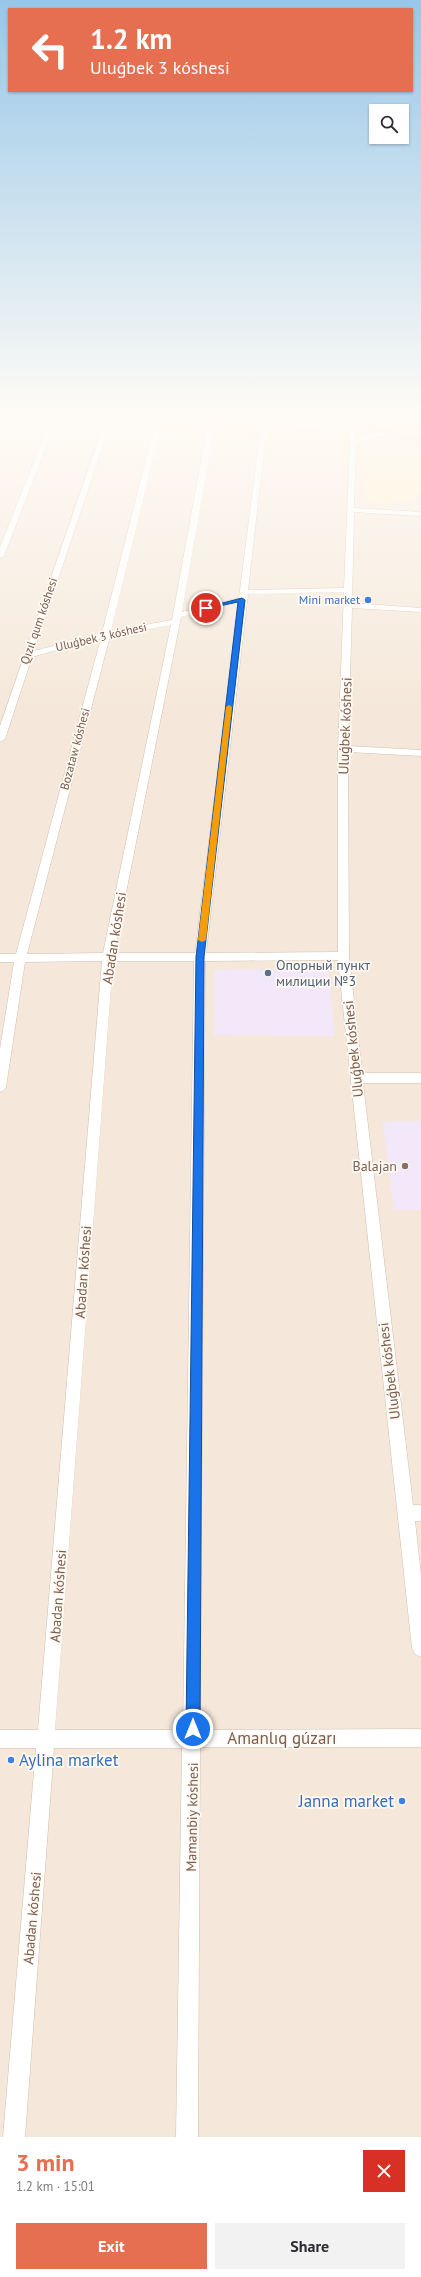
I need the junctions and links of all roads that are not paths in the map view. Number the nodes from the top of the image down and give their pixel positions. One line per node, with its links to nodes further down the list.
1 (17, 512): 9 (street)
2 (77, 512): 16 (street, Qızıl qum kóshesi)
3 (137, 512): 15 (street, Bozataw kóshesi)
4 (196, 512): 14 (street, Abadan kóshesi)
5 (253, 512): 11 (street, Mamanbiy kóshesi)
6 (352, 512): 10 (street, Uluǵbek kóshesi)
7 (382, 512): 8 (street)
8 (421, 514)
9 (0, 556)
10 (349, 590): 11 (street, Uluǵbek 3 kóshesi); 12 (street, Uluǵbek kóshesi)
11 (242, 596): 14 (street, Uluǵbek 3 kóshesi); 22 (street, Mamanbiy kóshesi)
12 (349, 605): 13 (street); 18 (street, Uluǵbek kóshesi)
13 (421, 610)
14 (177, 619): 15 (street, Uluǵbek 3 kóshesi); 21 (street, Abadan kóshesi)
15 (106, 634): 16 (street, Uluǵbek 3 kóshesi); 24 (street, Bozataw kóshesi)
16 (27, 656): 17 (street, Qızıl qum kóshesi)
17 (0, 739)
18 (343, 749): 19 (street); 20 (street, Uluǵbek kóshesi)
19 (421, 753)
20 (342, 956): 22 (street); 25 (street, Uluǵbek kóshesi)
21 (108, 957): 22 (street); 24 (street); 33 (street, Abadan kóshesi)
22 (200, 957): 32 (street, Mamanbiy kóshesi)
23 (0, 958): 24 (street)
24 (20, 958): 27 (street, Bozataw kóshesi)
25 (356, 1078): 26 (street); 28 (street, Uluǵbek kóshesi)
26 (421, 1078)
27 (0, 1087)
28 (413, 1513): 29 (street, Uluǵbek kóshesi)
29 (421, 1648)
30 (421, 1738): 32 (street, Amanlıq gúzarı)
31 (0, 1739): 33 (street, Amanlıq gúzarı)
32 (193, 1739): 33 (street, Amanlıq gúzarı); 35 (street, Mamanbiy kóshesi)
33 (46, 1740): 34 (street, Abadan kóshesi)
34 (14, 2137)
35 (187, 2137)

